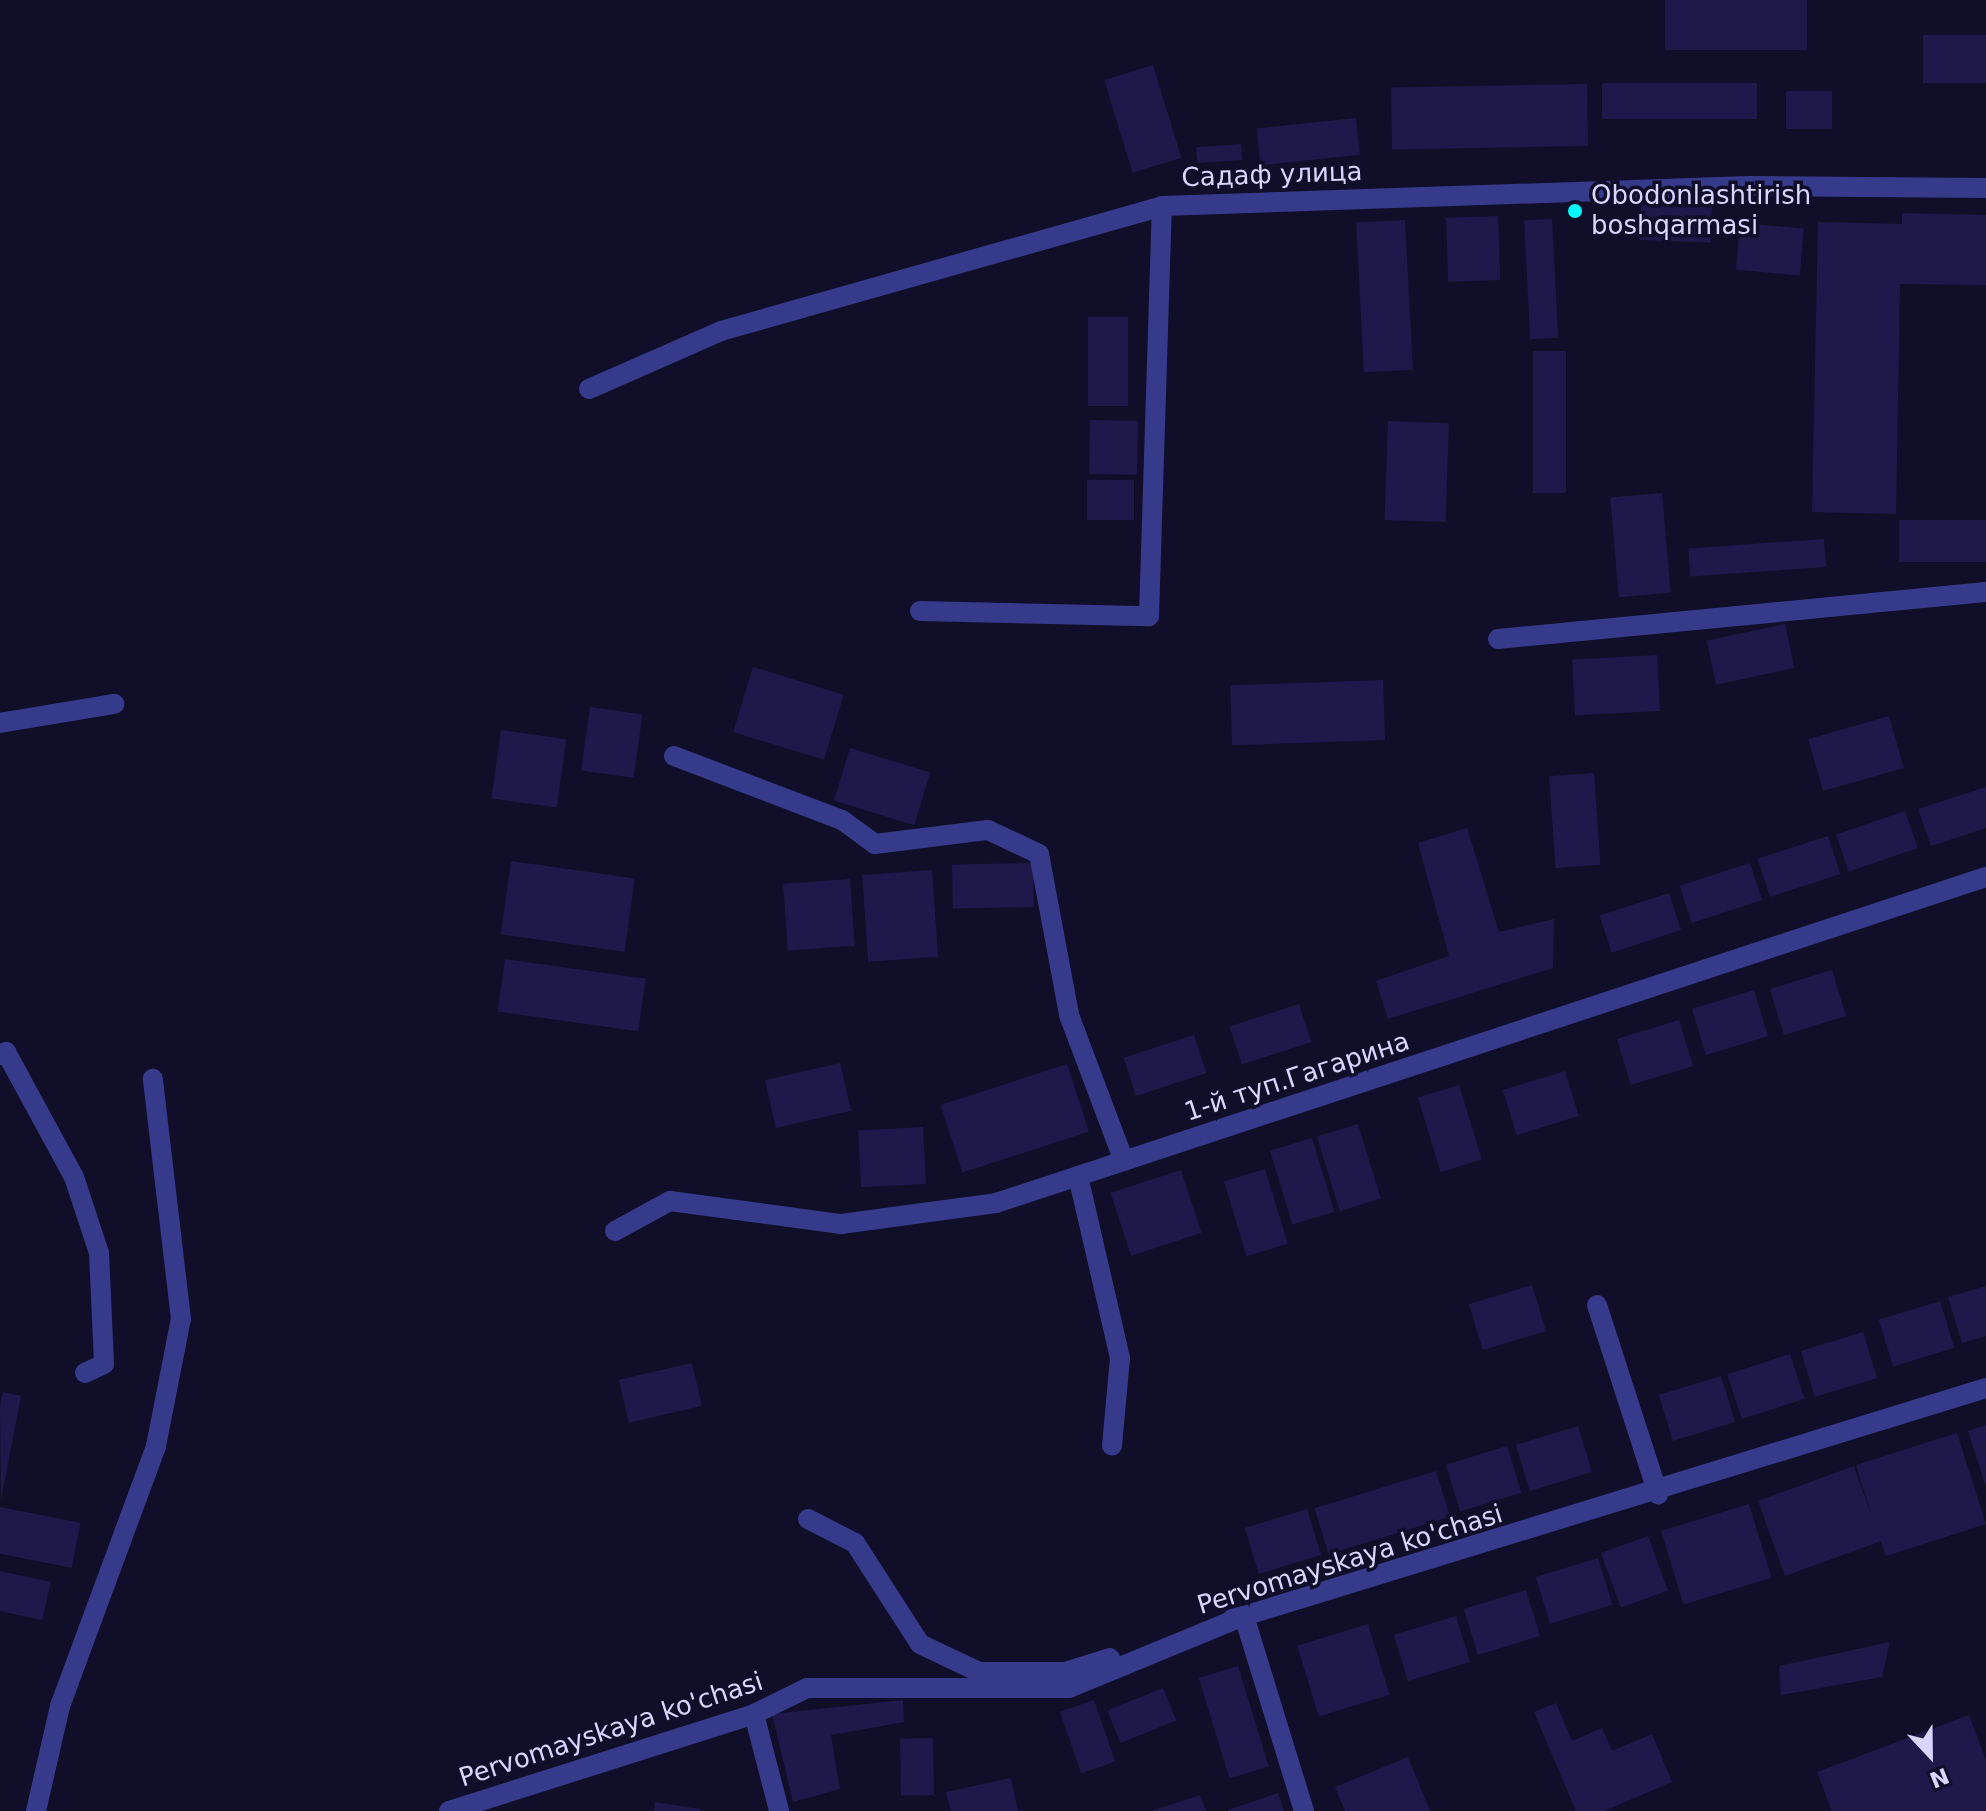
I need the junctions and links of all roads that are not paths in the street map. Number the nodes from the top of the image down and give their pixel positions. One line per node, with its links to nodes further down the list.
1 (1986, 188): 2 (street, Садаф улица)
2 (1162, 206): 3 (street, Садаф улица); 5 (street)
3 (589, 389)
4 (1986, 592): 6 (street)
5 (920, 611)
6 (1498, 639)
7 (114, 704): 8 (street)
8 (0, 723)
9 (674, 756): 13 (street)
10 (1986, 877): 13 (street, 1-й туп.Гагарина)
11 (2, 1047): 17 (street)
12 (153, 1079): 24 (street)
13 (1124, 1161): 14 (street, 1-й туп.Гагарина)
14 (1078, 1176): 15 (street, 1-й туп.Гагарина); 19 (street)
15 (615, 1231)
16 (1597, 1305): 20 (street)
17 (85, 1373)
18 (1986, 1388): 20 (street, Pervomayskaya ko'chasi)
19 (1112, 1446)
20 (1658, 1494): 22 (street, Pervomayskaya ko'chasi)
21 (808, 1519): 22 (street)
22 (1244, 1616): 23 (street, Pervomayskaya ko'chasi); 27 (street)
23 (754, 1714): 25 (street, Pervomayskaya ko'chasi); 26 (street)
24 (36, 1811)
25 (449, 1811)
26 (779, 1811)
27 (1304, 1811)

